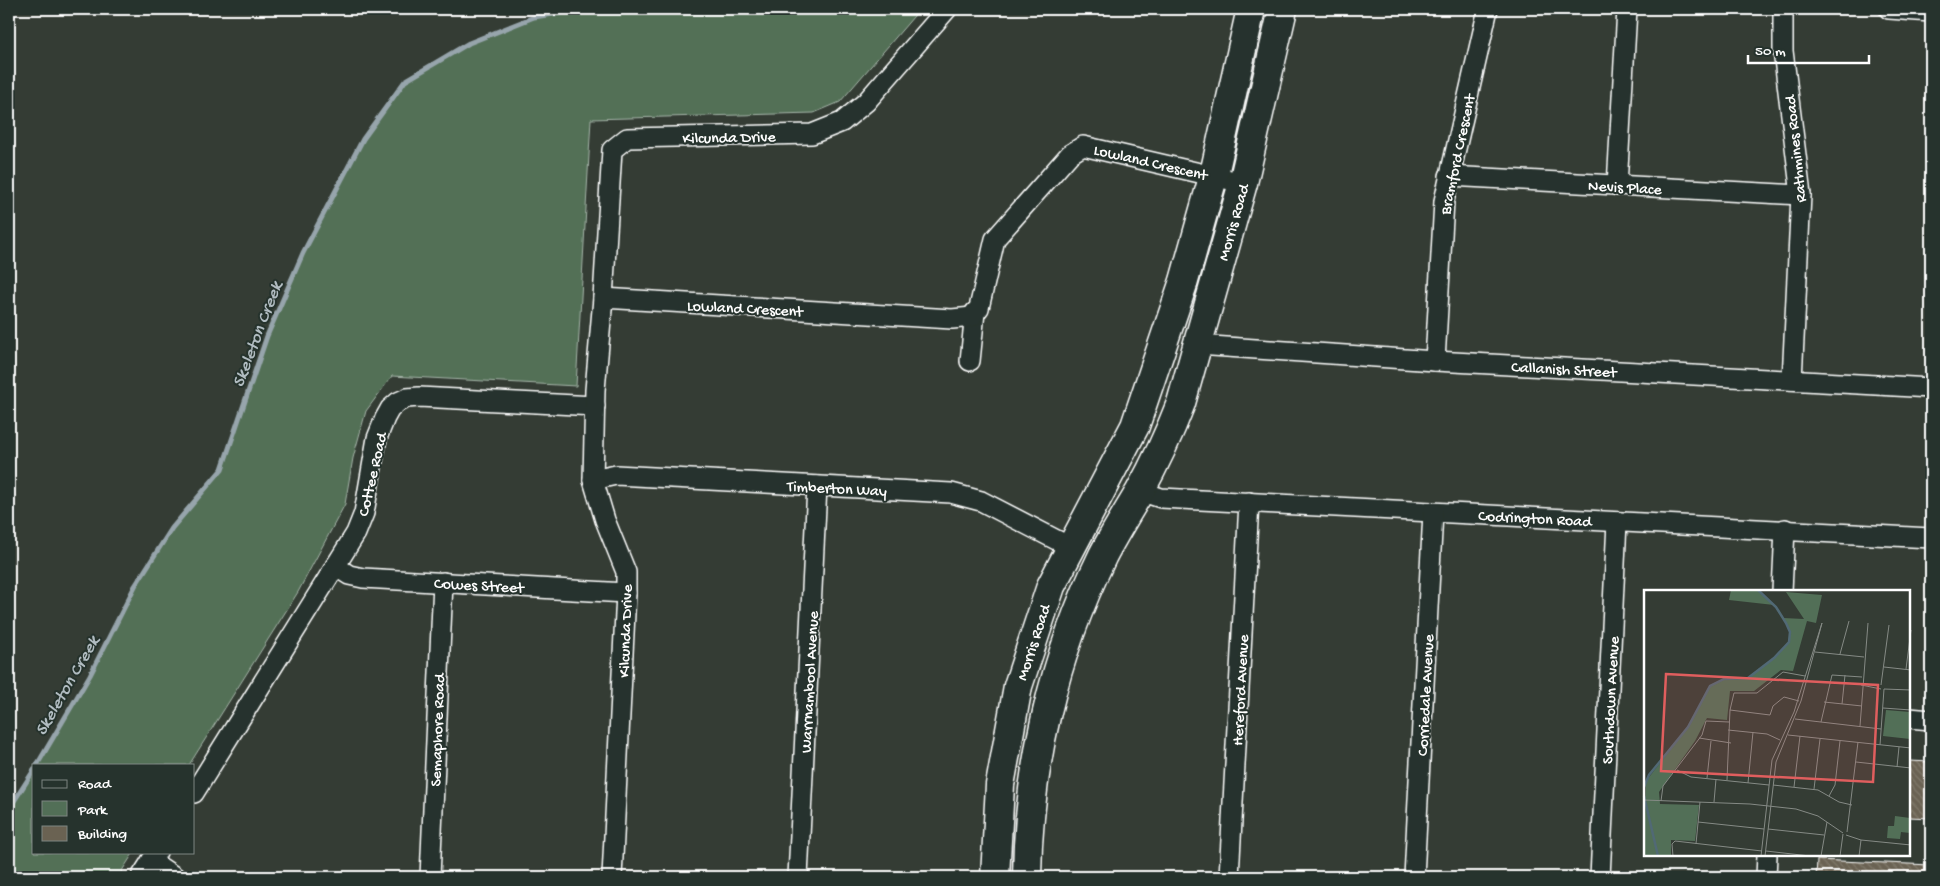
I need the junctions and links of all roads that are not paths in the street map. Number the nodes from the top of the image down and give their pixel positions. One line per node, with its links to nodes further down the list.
1 (947, 9): 14 (street, Kilcunda Drive)
2 (1251, 9): 9 (street, Morris Road)
3 (1283, 9): 11 (street, Morris Road)
4 (1488, 9): 10 (street, Bramford Crescent)
5 (1627, 9): 12 (street)
6 (1783, 9): 13 (street, Rathmines Road)
7 (1889, 9): 8 (street)
8 (1928, 11)
9 (1214, 174): 11 (street, Lowland Crescent); 15 (street, Lowland Crescent); 22 (street, Morris Road)
10 (1450, 176): 12 (street, Nevis Place); 18 (street, Bramford Crescent)
11 (1243, 183): 16 (street, Morris Road)
12 (1617, 186): 13 (street, Nevis Place)
13 (1801, 195): 19 (street, Rathmines Road)
14 (603, 298): 15 (street, Lowland Crescent); 21 (street)
15 (976, 312): 17 (street, Lowland Crescent)
16 (1197, 345): 18 (street, Callanish Street); 23 (street, Morris Road)
17 (970, 361)
18 (1435, 361): 19 (street, Callanish Street)
19 (1792, 380): 20 (street, Callanish Street)
20 (1931, 388)
21 (595, 398): 24 (street, Kilcunda Drive); 33 (street, Cottee Road)
22 (1135, 426): 23 (street); 32 (street, Morris Road)
23 (1170, 432): 26 (street, Morris Road)
24 (593, 480): 25 (street, Timberton Way); 36 (street, Kilcunda Drive)
25 (817, 486): 32 (street, Timberton Way); 45 (street, Warrnambool Avenue)
26 (1140, 491): 27 (street, Codrington Road); 47 (street, Morris Road)
27 (1250, 502): 28 (street, Codrington Road); 48 (street, Hereford Avenue)
28 (1434, 512): 29 (street, Codrington Road); 49 (street, Corriedale Avenue)
29 (1618, 522): 30 (street, Codrington Road); 50 (street, Southdown Avenue)
30 (1785, 529): 31 (street, Codrington Road); 35 (street)
31 (1931, 538)
32 (1070, 547): 46 (street, Morris Road)
33 (335, 566): 34 (street, Cowes Street); 39 (street, Cottee Road)
34 (443, 582): 36 (street, Cowes Street); 43 (street, Semaphore Road)
35 (1782, 590)
36 (626, 593): 44 (street, Kilcunda Drive)
37 (1910, 718): 38 (street)
38 (1931, 720)
39 (195, 791)
40 (1767, 856): 51 (street)
41 (150, 864): 42 (street)
42 (175, 877)
43 (430, 877)
44 (612, 877)
45 (798, 877)
46 (995, 877)
47 (1027, 877)
48 (1229, 877)
49 (1414, 877)
50 (1600, 877)
51 (1766, 877)

